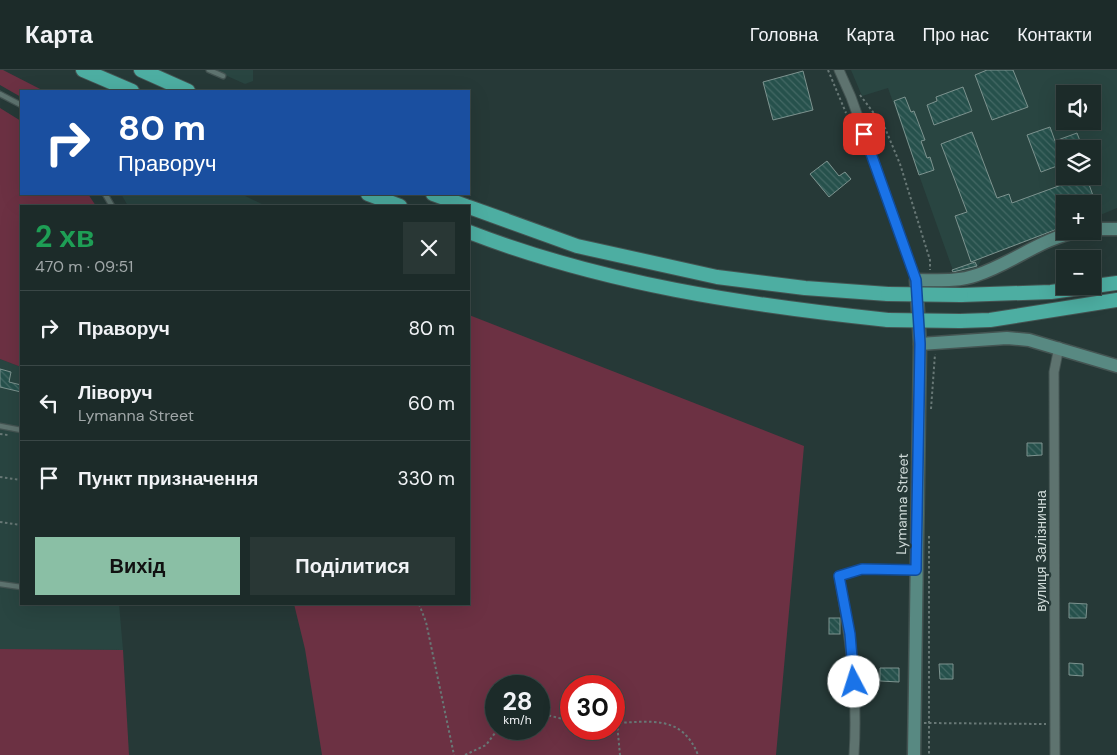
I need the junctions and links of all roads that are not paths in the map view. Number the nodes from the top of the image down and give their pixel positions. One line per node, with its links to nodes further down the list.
1 (83, 70): 6 (highway)
2 (141, 70): 7 (highway)
3 (209, 70): 5 (lane)
4 (839, 70): 19 (street, Lymanna Street)
5 (223, 76)
6 (130, 90)
7 (186, 90)
8 (0, 94): 9 (lane)
9 (20, 104)
10 (371, 195): 12 (highway)
11 (436, 195): 13 (highway)
12 (397, 205)
13 (462, 205)
14 (470, 208): 20 (highway, bridge)
15 (1101, 229): 16 (main road)
16 (1117, 229)
17 (470, 232): 23 (highway, bridge)
18 (1056, 239): 19 (main road)
19 (916, 280): 24 (main road, Lymanna Street)
20 (1117, 283)
21 (1117, 300): 23 (highway)
22 (1117, 306): 23 (highway)
23 (1049, 312)
24 (920, 344): 25 (main road); 29 (main road, Lymanna Street)
25 (1059, 347): 26 (main road); 34 (street, вулиця Залізнична)
26 (1117, 366)
27 (0, 426): 28 (lane)
28 (20, 430)
29 (916, 570): 32 (street); 33 (main road, Lymanna Street)
30 (0, 584): 31 (lane)
31 (20, 587)
32 (854, 755)
33 (914, 755)
34 (1054, 755)

